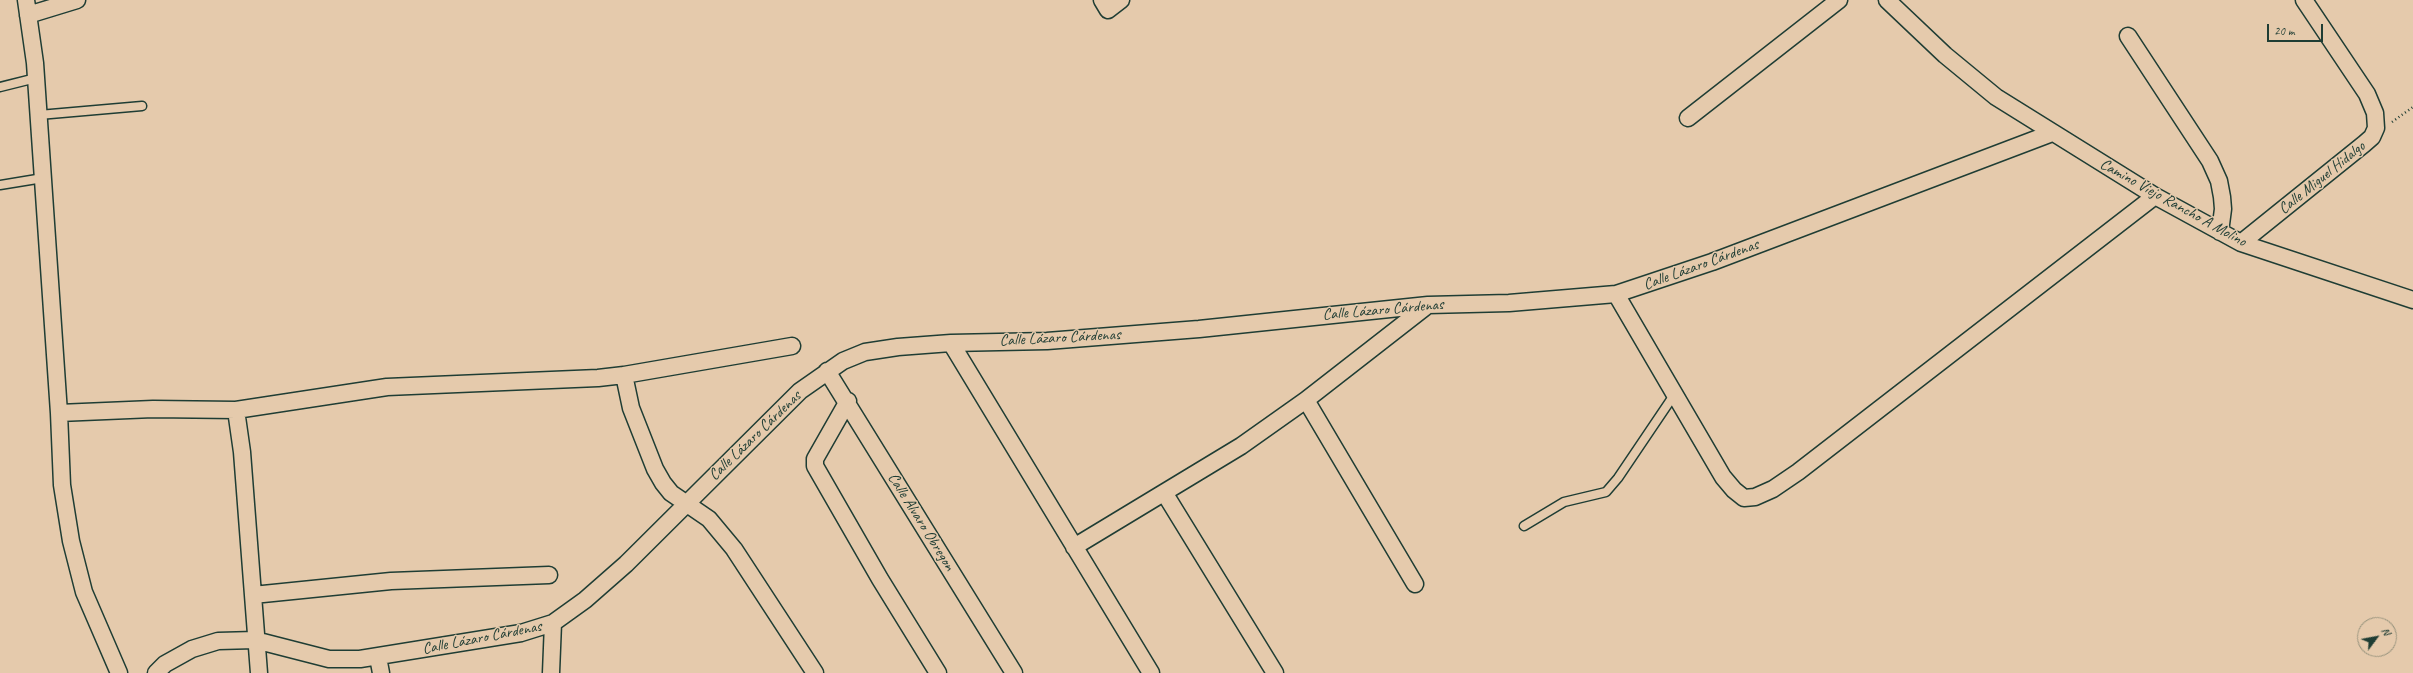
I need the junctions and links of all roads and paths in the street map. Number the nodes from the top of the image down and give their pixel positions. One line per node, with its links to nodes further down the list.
1 (77, 0): 7 (street)
2 (1102, 0): 3 (street)
3 (1121, 0)
4 (1839, 0): 13 (street)
5 (1887, 0): 14 (street, Camino Viejo Rancho A Molino)
6 (2304, 0): 19 (street, Calle Miguel Hidalgo)
7 (27, 8): 9 (street)
8 (2128, 36): 18 (street)
9 (36, 78): 10 (lane); 12 (street)
10 (0, 86)
11 (142, 106): 12 (lane)
12 (38, 115): 15 (street)
13 (1688, 118)
14 (2052, 133): 17 (street, Camino Viejo Rancho A Molino); 20 (street, Calle Lázaro Cárdenas)
15 (43, 178): 16 (lane); 31 (street)
16 (0, 184)
17 (2155, 196): 18 (street, Camino Viejo Rancho A Molino); 27 (street)
18 (2220, 232): 19 (street, Camino Viejo Rancho A Molino)
19 (2241, 243): 21 (street, Camino Viejo Rancho A Molino)
20 (1616, 294): 22 (street, Calle Lázaro Cárdenas); 27 (street)
21 (2413, 300)
22 (1428, 305): 23 (street, Calle Lázaro Cárdenas); 28 (street)
23 (951, 343): 25 (street, Calle Lázaro Cárdenas); 35 (street)
24 (792, 346): 26 (street)
25 (827, 371): 29 (street, Calle Alvaro Obregon); 33 (street, Calle Lázaro Cárdenas)
26 (624, 374): 30 (street); 33 (street)
27 (1674, 395): 34 (lane)
28 (1306, 400): 32 (street); 37 (street)
29 (848, 402): 48 (street); 49 (street, Calle Alvaro Obregon)
30 (236, 410): 31 (street); 38 (street)
31 (59, 413): 42 (street)
32 (1165, 494): 35 (street); 51 (street)
33 (686, 504): 39 (street, Calle Lázaro Cárdenas); 47 (street)
34 (1524, 526)
35 (1074, 547): 50 (street)
36 (549, 576): 38 (street)
37 (1415, 584)
38 (253, 595): 40 (street)
39 (553, 623): 41 (street, Calle Lázaro Cárdenas); 46 (street)
40 (255, 640): 41 (street, Calle Lázaro Cárdenas); 43 (street, Calle Lázaro Cárdenas); 44 (street)
41 (378, 657): 45 (street)
42 (119, 673)
43 (156, 673)
44 (259, 673)
45 (381, 673)
46 (551, 673)
47 (815, 673)
48 (938, 673)
49 (1014, 673)
50 (1151, 673)
51 (1275, 673)

